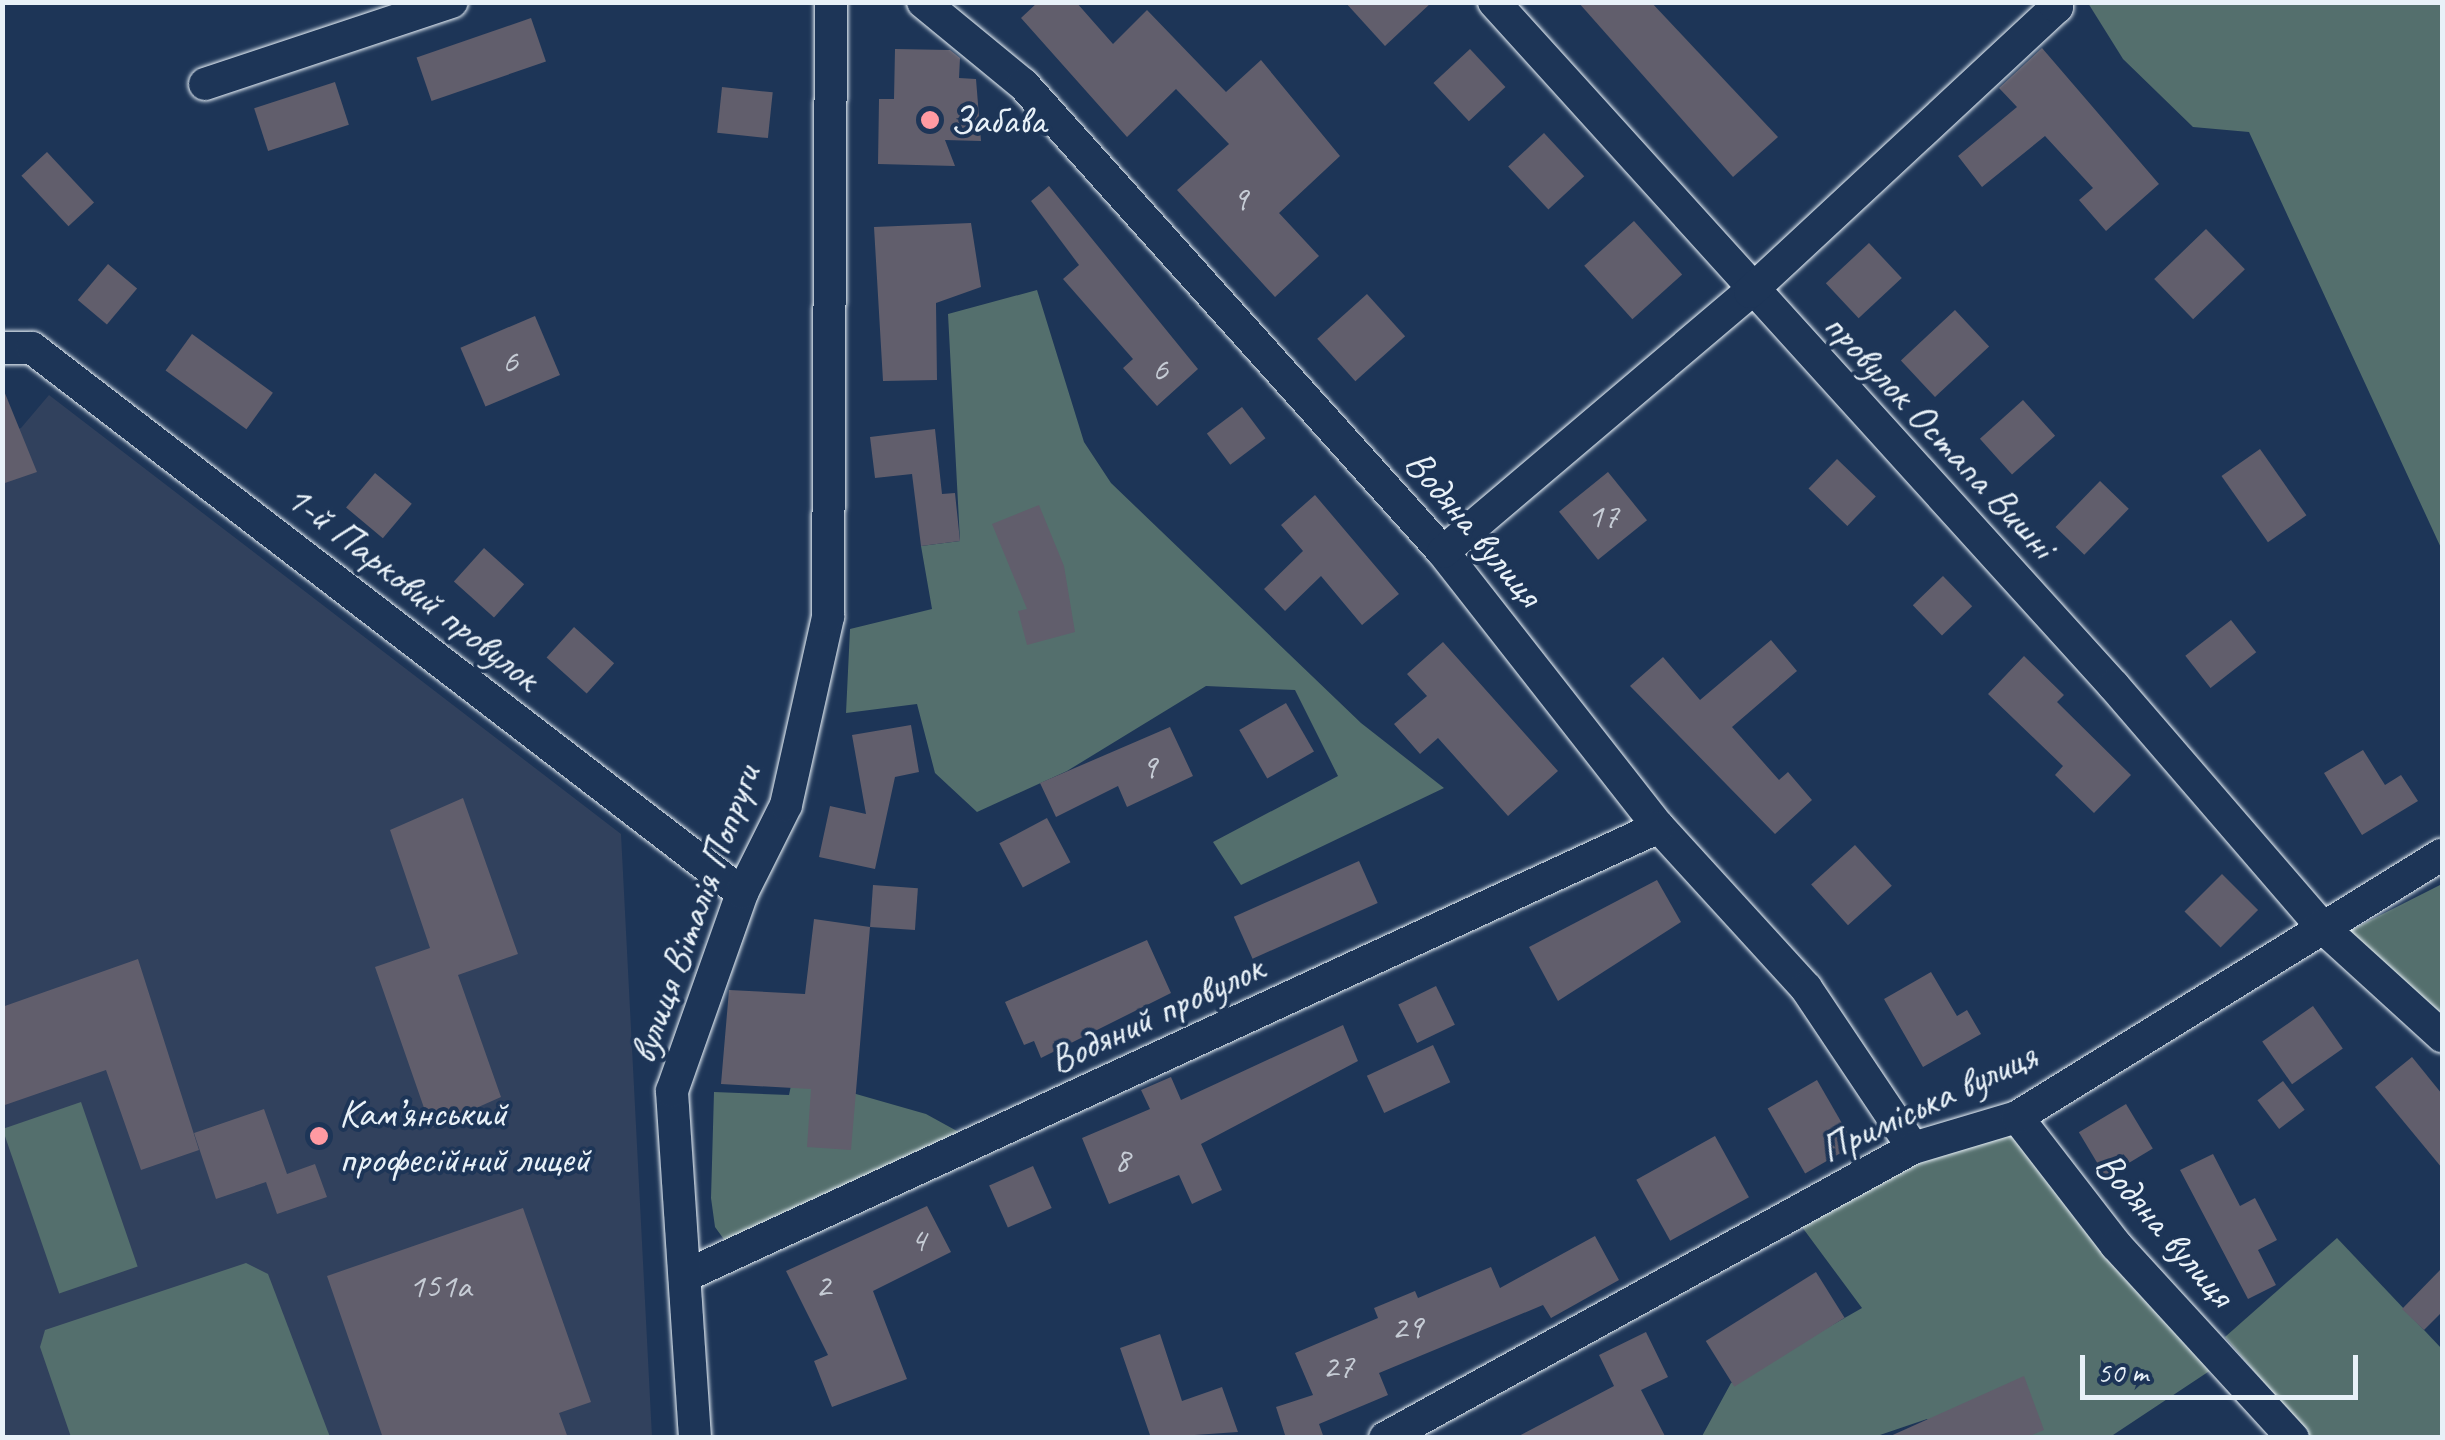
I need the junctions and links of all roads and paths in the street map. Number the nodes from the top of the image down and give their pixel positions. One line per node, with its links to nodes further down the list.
1 (452, 2): 6 (street)
2 (831, 2): 12 (street, вулиця Віталія Попруги)
3 (924, 2): 9 (street, Водяна вулиця)
4 (1494, 2): 7 (street, провулок Остапа Вишні)
5 (2055, 5): 7 (street)
6 (205, 84)
7 (1750, 292): 9 (street); 13 (street, провулок Остапа Вишні)
8 (17, 348): 12 (street, 1-й Парковий провулок)
9 (1443, 552): 10 (street, Водяна вулиця)
10 (1659, 826): 16 (street, Водяна вулиця); 17 (street, Водяний провулок)
11 (2442, 855): 13 (street, Приміська вулиця)
12 (742, 892): 17 (street, вулиця Віталія Попруги)
13 (2321, 926): 14 (street, провулок Остапа Вишні); 15 (street, Приміська вулиця)
14 (2442, 1036)
15 (2016, 1116): 16 (street, Приміська вулиця); 20 (street, Водяна вулиця)
16 (1913, 1148): 19 (street, Приміська вулиця)
17 (687, 1275): 18 (street, вулиця Віталія Попруги)
18 (696, 1438)
19 (1386, 1438)
20 (2293, 1438)

